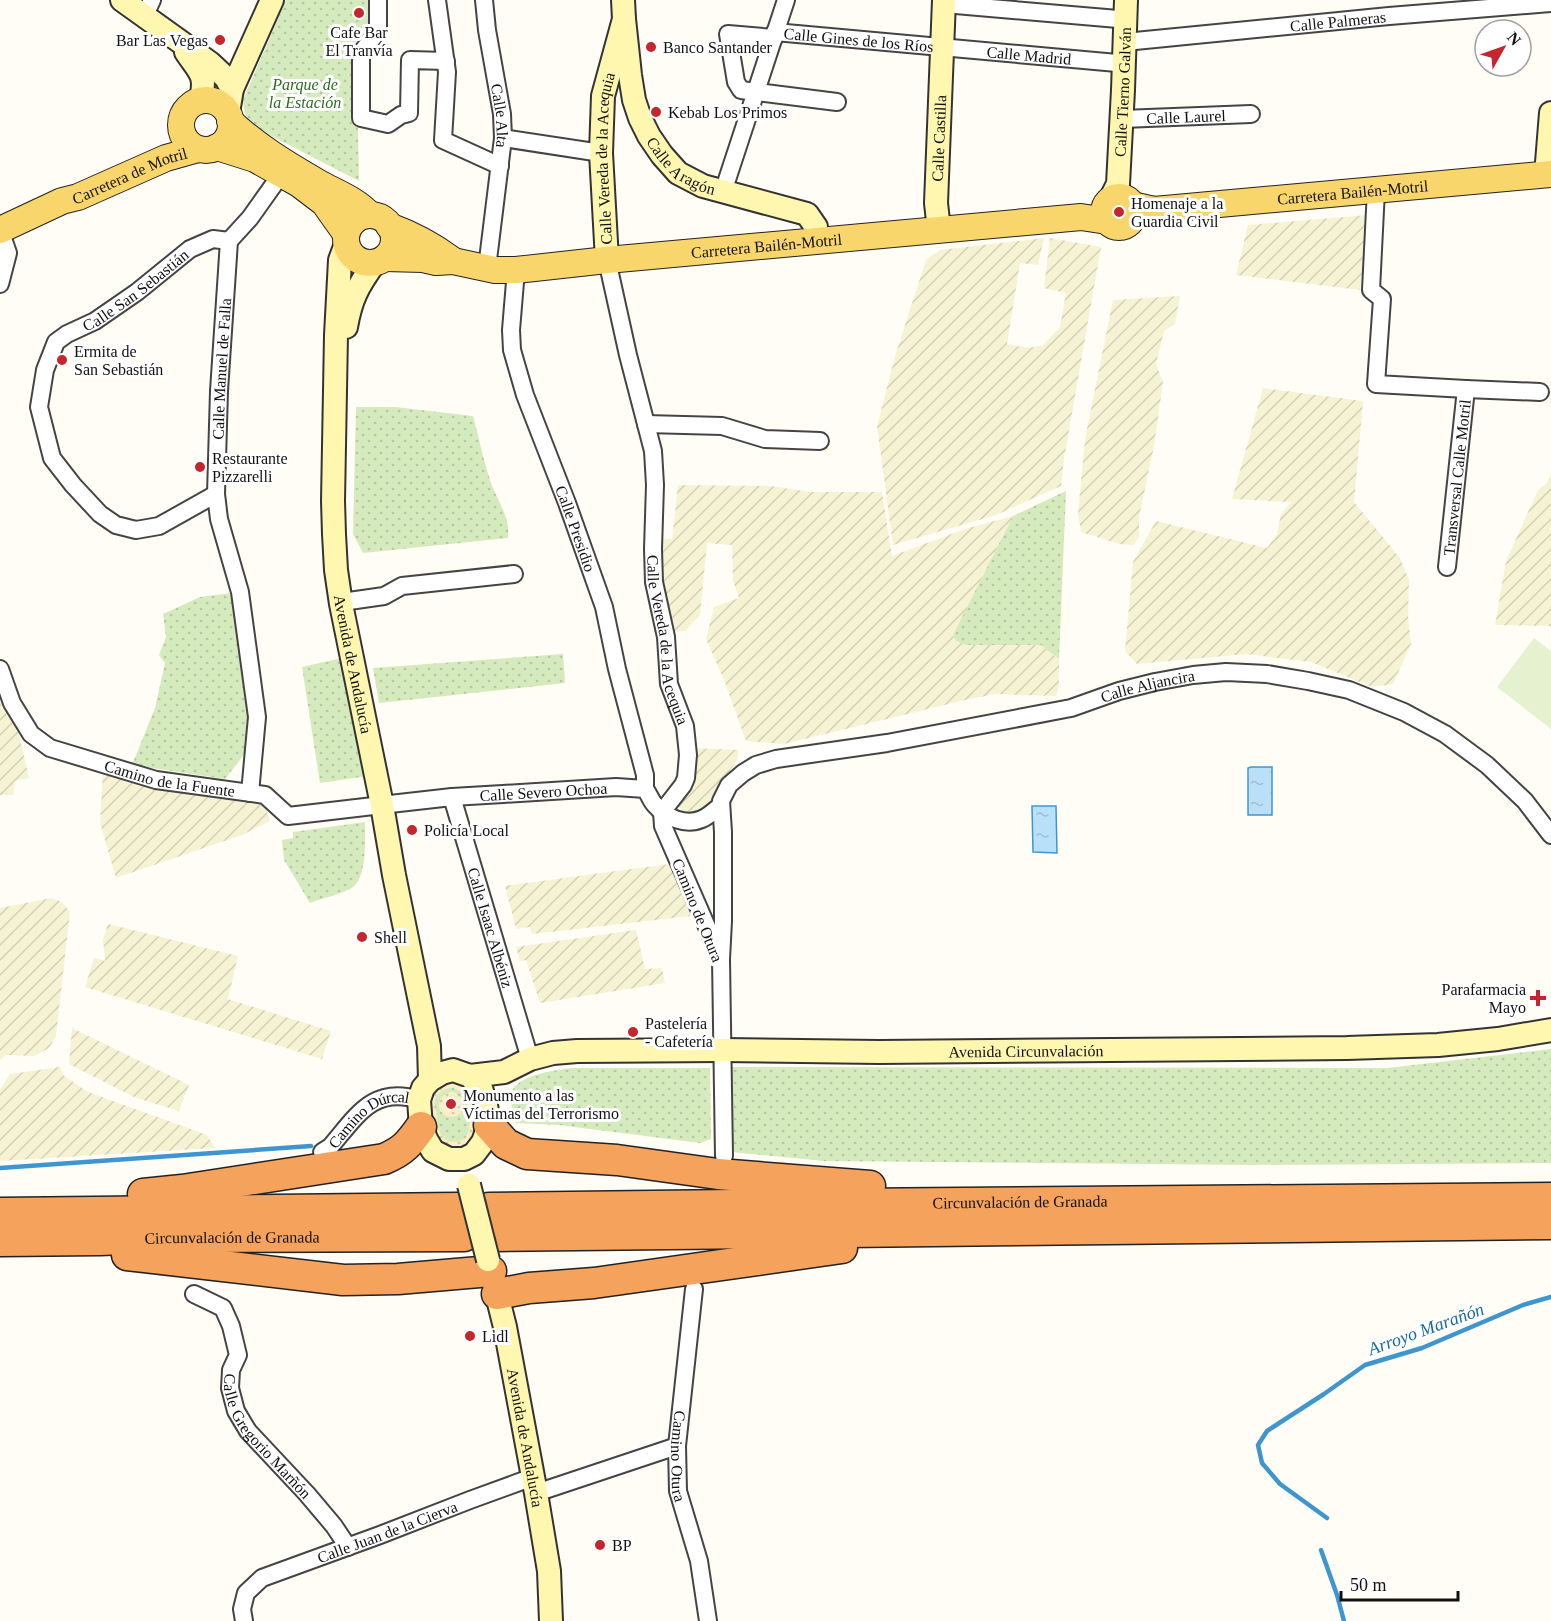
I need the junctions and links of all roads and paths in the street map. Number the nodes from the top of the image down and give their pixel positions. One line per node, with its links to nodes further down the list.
1 (122, 0): 10 (street)
2 (272, 0): 23 (street)
3 (378, 0): 18 (street)
4 (436, 0): 18 (street)
5 (484, 0): 28 (street, Calle Alta)
6 (786, 0): 14 (street)
7 (944, 2): 13 (street); 17 (street, Calle Castilla)
8 (1551, 3): 9 (street, Calle Palmeras)
9 (1500, 4): 11 (street, Calle Palmeras)
10 (148, 8): 16 (street)
11 (1389, 8): 15 (street, Calle Palmeras)
12 (624, 9): 30 (street, Calle Vereda de la Acequia); 35 (street, Calle Aragón)
13 (1122, 9): 15 (street, Calle Tierno Galván)
14 (775, 35): 17 (street, Calle Gines de los Ríos); 20 (street); 20 (street, Calle Gines de los Ríos)
15 (1125, 42): 26 (street, Calle Tierno Galván)
16 (181, 44): 21 (street); 23 (street)
17 (942, 46): 19 (street, Calle Madrid); 40 (street, Calle Castilla)
18 (446, 61): 31 (street)
19 (1117, 63)
20 (756, 92): 22 (street); 35 (street)
21 (200, 101): 23 (main road); 27 (main road)
22 (837, 102)
23 (230, 108): 29 (main road); 38 (main road, Carretera Bailén-Motril)
24 (1551, 113): 33 (street)
25 (1251, 114): 26 (street, Calle Laurel)
26 (1122, 119): 37 (street, Calle Tierno Galván)
27 (181, 123): 29 (main road); 36 (main road, Carretera de Motril)
28 (503, 138): 30 (street); 31 (street, Calle Alta)
29 (208, 148): 32 (main road); 36 (main road, Carretera de Motril)
30 (601, 153): 47 (street, Calle Vereda de la Acequia)
31 (500, 166): 46 (street, Calle Alta)
32 (282, 172): 41 (main road); 42 (street)
33 (1548, 175): 34 (main road, Carretera Bailén-Motril)
34 (1376, 190): 37 (main road, Carretera Bailén-Motril); 50 (street, Transversal Calle Motril)
35 (723, 192): 43 (street, Calle Aragón)
36 (62, 201): 39 (main road, Carretera de Motril)
37 (1123, 205): 40 (main road, Carretera Bailén-Motril)
38 (380, 221): 41 (main road); 44 (main road); 45 (main road, Carretera Bailén-Motril)
39 (0, 230): 49 (street)
40 (939, 230): 43 (main road, Carretera Bailén-Motril)
41 (346, 239): 44 (main road); 62 (street, Avenida de Andalucía)
42 (229, 241): 54 (street, Calle Manuel de Falla); 54 (street, Calle San Sebastián)
43 (816, 241): 47 (main road, Carretera Bailén-Motril)
44 (380, 260): 45 (main road, Carretera Bailén-Motril); 57 (street, Avenida de Andalucía)
45 (453, 261): 46 (main road, Carretera Bailén-Motril)
46 (487, 268): 48 (main road, Carretera Bailén-Motril)
47 (609, 269): 48 (main road, Carretera Bailén-Motril); 52 (street, Calle Vereda de la Acequia)
48 (516, 270): 59 (street, Calle Presidio)
49 (0, 284)
50 (1466, 389): 51 (street, Transversal Calle Motril); 55 (street, Transversal Calle Motril)
51 (1540, 392)
52 (646, 424): 53 (street); 64 (street, Calle Vereda de la Acequia)
53 (820, 441)
54 (216, 494): 60 (street, Calle Manuel de Falla)
55 (1447, 567)
56 (514, 574): 57 (street)
57 (349, 601): 62 (street, Avenida de Andalucía)
58 (0, 669): 60 (street, Camino de la Fuente)
59 (645, 789): 61 (street, Calle Severo Ochoa); 64 (street)
60 (250, 793): 62 (street, Camino de la Fuente)
61 (452, 797): 62 (street, Calle Severo Ochoa); 73 (street, Calle Isaac Albéniz)
62 (386, 805): 75 (street, Avenida de Andalucía); 76 (street, Avenida de Andalucía)
63 (721, 805): 65 (street, Calle Aljancira); 67 (street); 68 (street, Calle Aljancira)
64 (662, 812): 66 (street); 69 (street, Camino de Otura)
65 (703, 819): 66 (street, Calle Aljancira); 67 (street)
66 (682, 822): 69 (street, Camino de Otura)
67 (723, 832): 70 (street)
68 (1551, 835)
69 (671, 845): 70 (street, Camino de Otura)
70 (721, 959): 72 (street, Camino de Otura)
71 (1551, 1030): 72 (street, Avenida Circunvalación)
72 (722, 1050): 73 (street, Avenida Circunvalación); 81 (street, Camino de Otura)
73 (530, 1059): 74 (street, Avenida Circunvalación)
74 (504, 1072): 75 (street, Avenida Circunvalación); 78 (street)
75 (462, 1073): 76 (street); 78 (street)
76 (430, 1080): 77 (street)
77 (420, 1113): 79 (street, Camino Dúrcal); 82 (street); 84 (highway)
78 (487, 1115): 80 (street); 85 (highway)
79 (322, 1152)
80 (474, 1154): 82 (street); 86 (street, Avenida de Andalucía)
81 (724, 1156)
82 (449, 1159): 86 (street, Avenida de Andalucía)
83 (1551, 1198): 85 (highway, Circunvalación de Granada)
84 (0, 1201)
85 (980, 1203): 92 (highway, Circunvalación de Granada)
86 (463, 1210): 87 (highway, Circunvalación de Granada); 90 (highway, Circunvalación de Granada); 92 (street, Avenida de Andalucía, bridge)
87 (0, 1213)
88 (1551, 1224): 89 (highway, Circunvalación de Granada)
89 (949, 1231): 92 (highway, Circunvalación de Granada); 92 (highway)
90 (53, 1240): 91 (highway, Circunvalación de Granada); 92 (highway)
91 (0, 1241)
92 (492, 1254): 96 (street, Avenida de Andalucía)
93 (694, 1289): 95 (street, Camino Otura)
94 (194, 1294): 97 (street, Calle Gregorio Marñón)
95 (677, 1446): 96 (street, Calle Juan de la Cierva); 100 (street, Camino Otura)
96 (534, 1485): 97 (street, Calle Juan de la Cierva); 99 (street, Avenida de Andalucía)
97 (348, 1547): 98 (street, Calle Juan de la Cierva)
98 (244, 1621)
99 (551, 1621)
100 (708, 1621)

